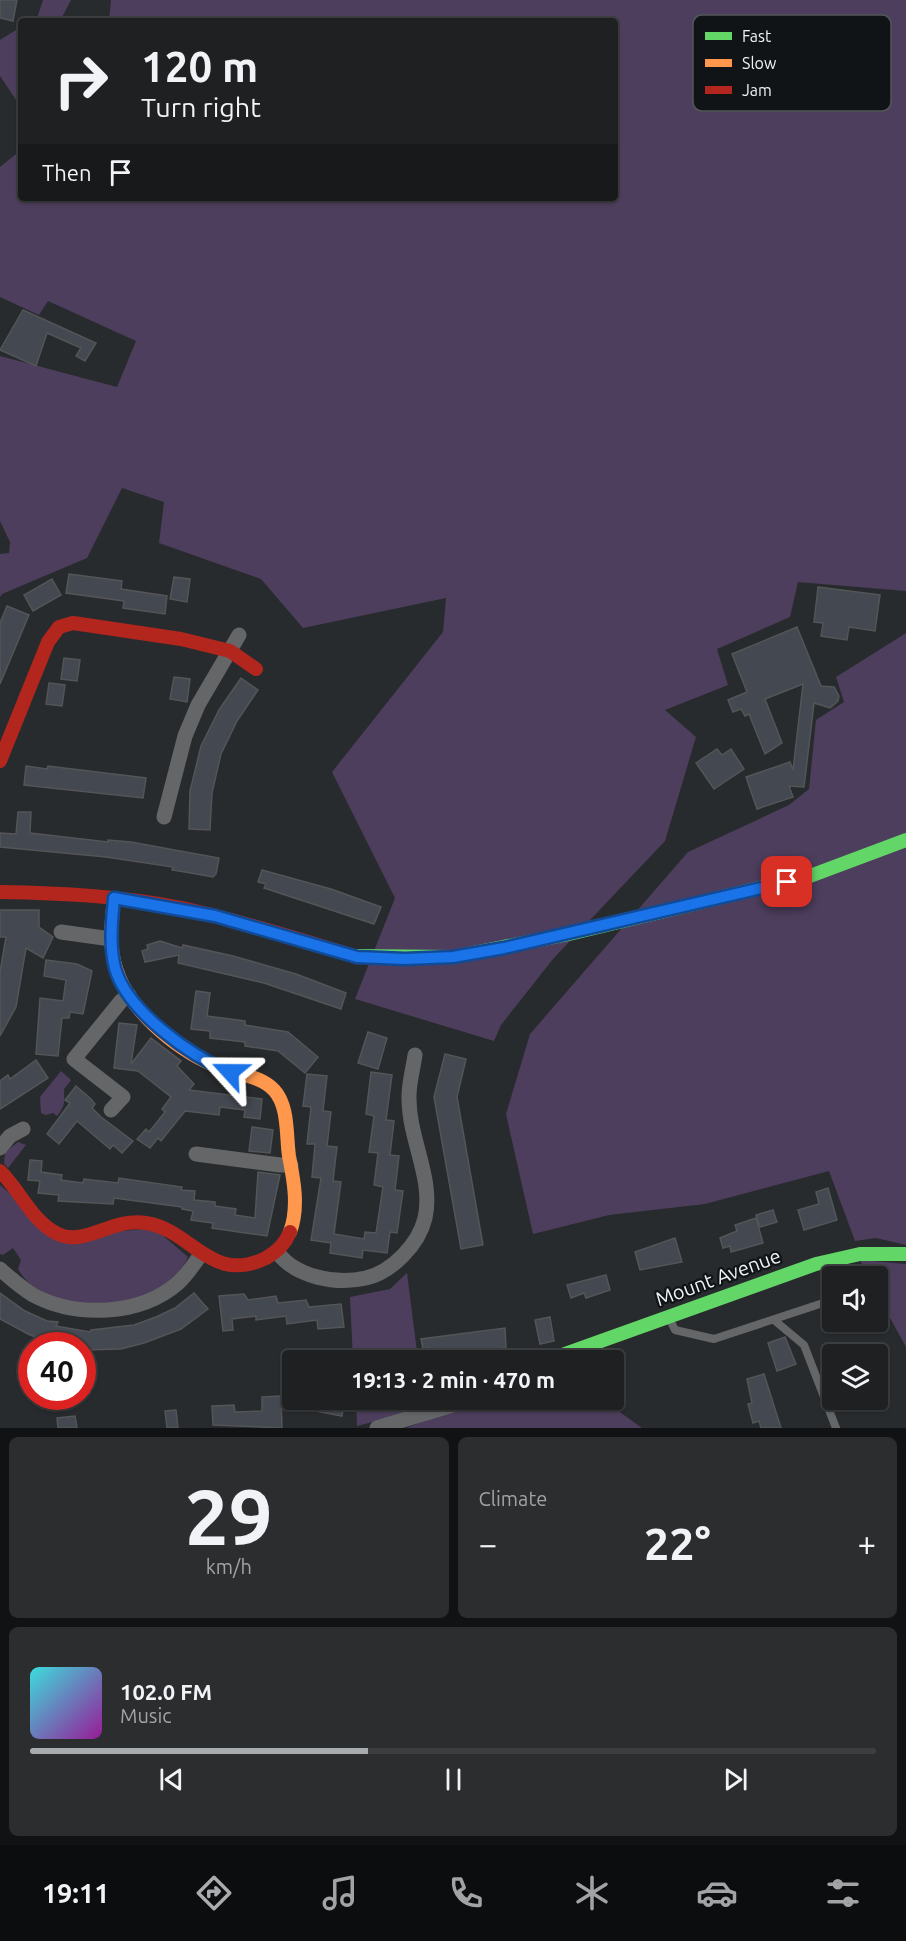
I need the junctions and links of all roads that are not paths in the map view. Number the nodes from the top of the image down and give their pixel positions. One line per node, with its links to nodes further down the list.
1 (239, 634): 2 (street)
2 (230, 651): 3 (street); 4 (street); 5 (street)
3 (256, 669)
4 (0, 761)
5 (164, 817)
6 (906, 840): 8 (street)
7 (0, 891): 8 (street)
8 (114, 898): 10 (street)
9 (61, 932): 10 (street)
10 (111, 939): 11 (street)
11 (129, 995): 13 (street); 17 (street)
12 (415, 1055): 19 (street)
13 (111, 1110)
14 (23, 1129): 15 (street)
15 (0, 1148)
16 (196, 1154): 17 (street)
17 (291, 1164): 19 (street)
18 (0, 1171): 20 (street)
19 (278, 1253): 20 (street)
20 (201, 1254): 22 (street)
21 (906, 1254): 24 (street, Mount Avenue)
22 (0, 1269)
23 (822, 1303): 25 (lane)
24 (669, 1317): 25 (lane); 26 (street, Mount Avenue)
25 (774, 1320): 29 (lane)
26 (572, 1350)
27 (437, 1410): 28 (street)
28 (377, 1428)
29 (836, 1428)

